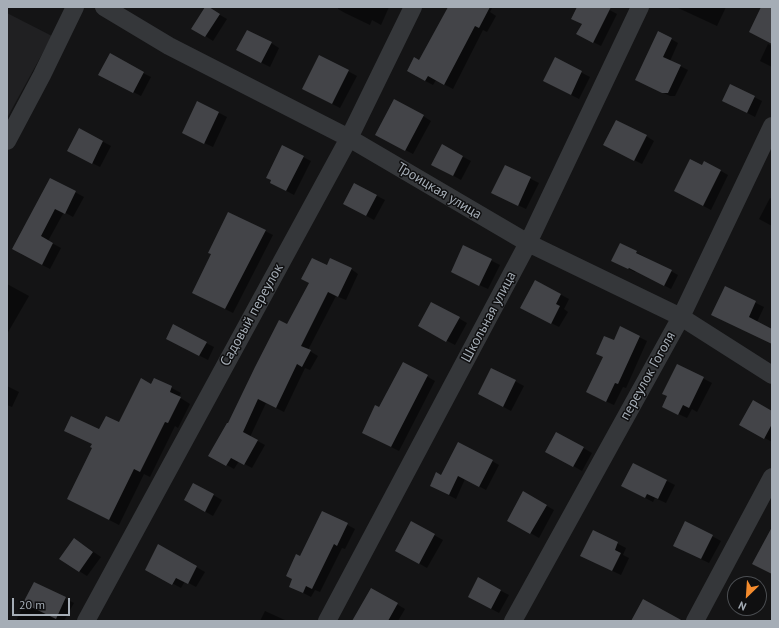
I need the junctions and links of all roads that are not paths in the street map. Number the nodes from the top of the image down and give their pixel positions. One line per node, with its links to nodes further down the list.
1 (75, 7): 7 (street)
2 (104, 7): 6 (street, Троицкая улица)
3 (413, 7): 6 (street, Садовый переулок)
4 (640, 7): 8 (street, Школьная улица)
5 (772, 126): 9 (street, переулок Гоголя)
6 (348, 138): 8 (street, Троицкая улица); 12 (street, Садовый переулок)
7 (7, 141)
8 (528, 243): 9 (street, Троицкая улица); 13 (street, Школьная улица)
9 (681, 317): 10 (street, Троицкая улица); 14 (street, переулок Гоголя)
10 (772, 375)
11 (772, 477): 15 (street)
12 (86, 621)
13 (327, 621)
14 (513, 621)
15 (695, 621)

